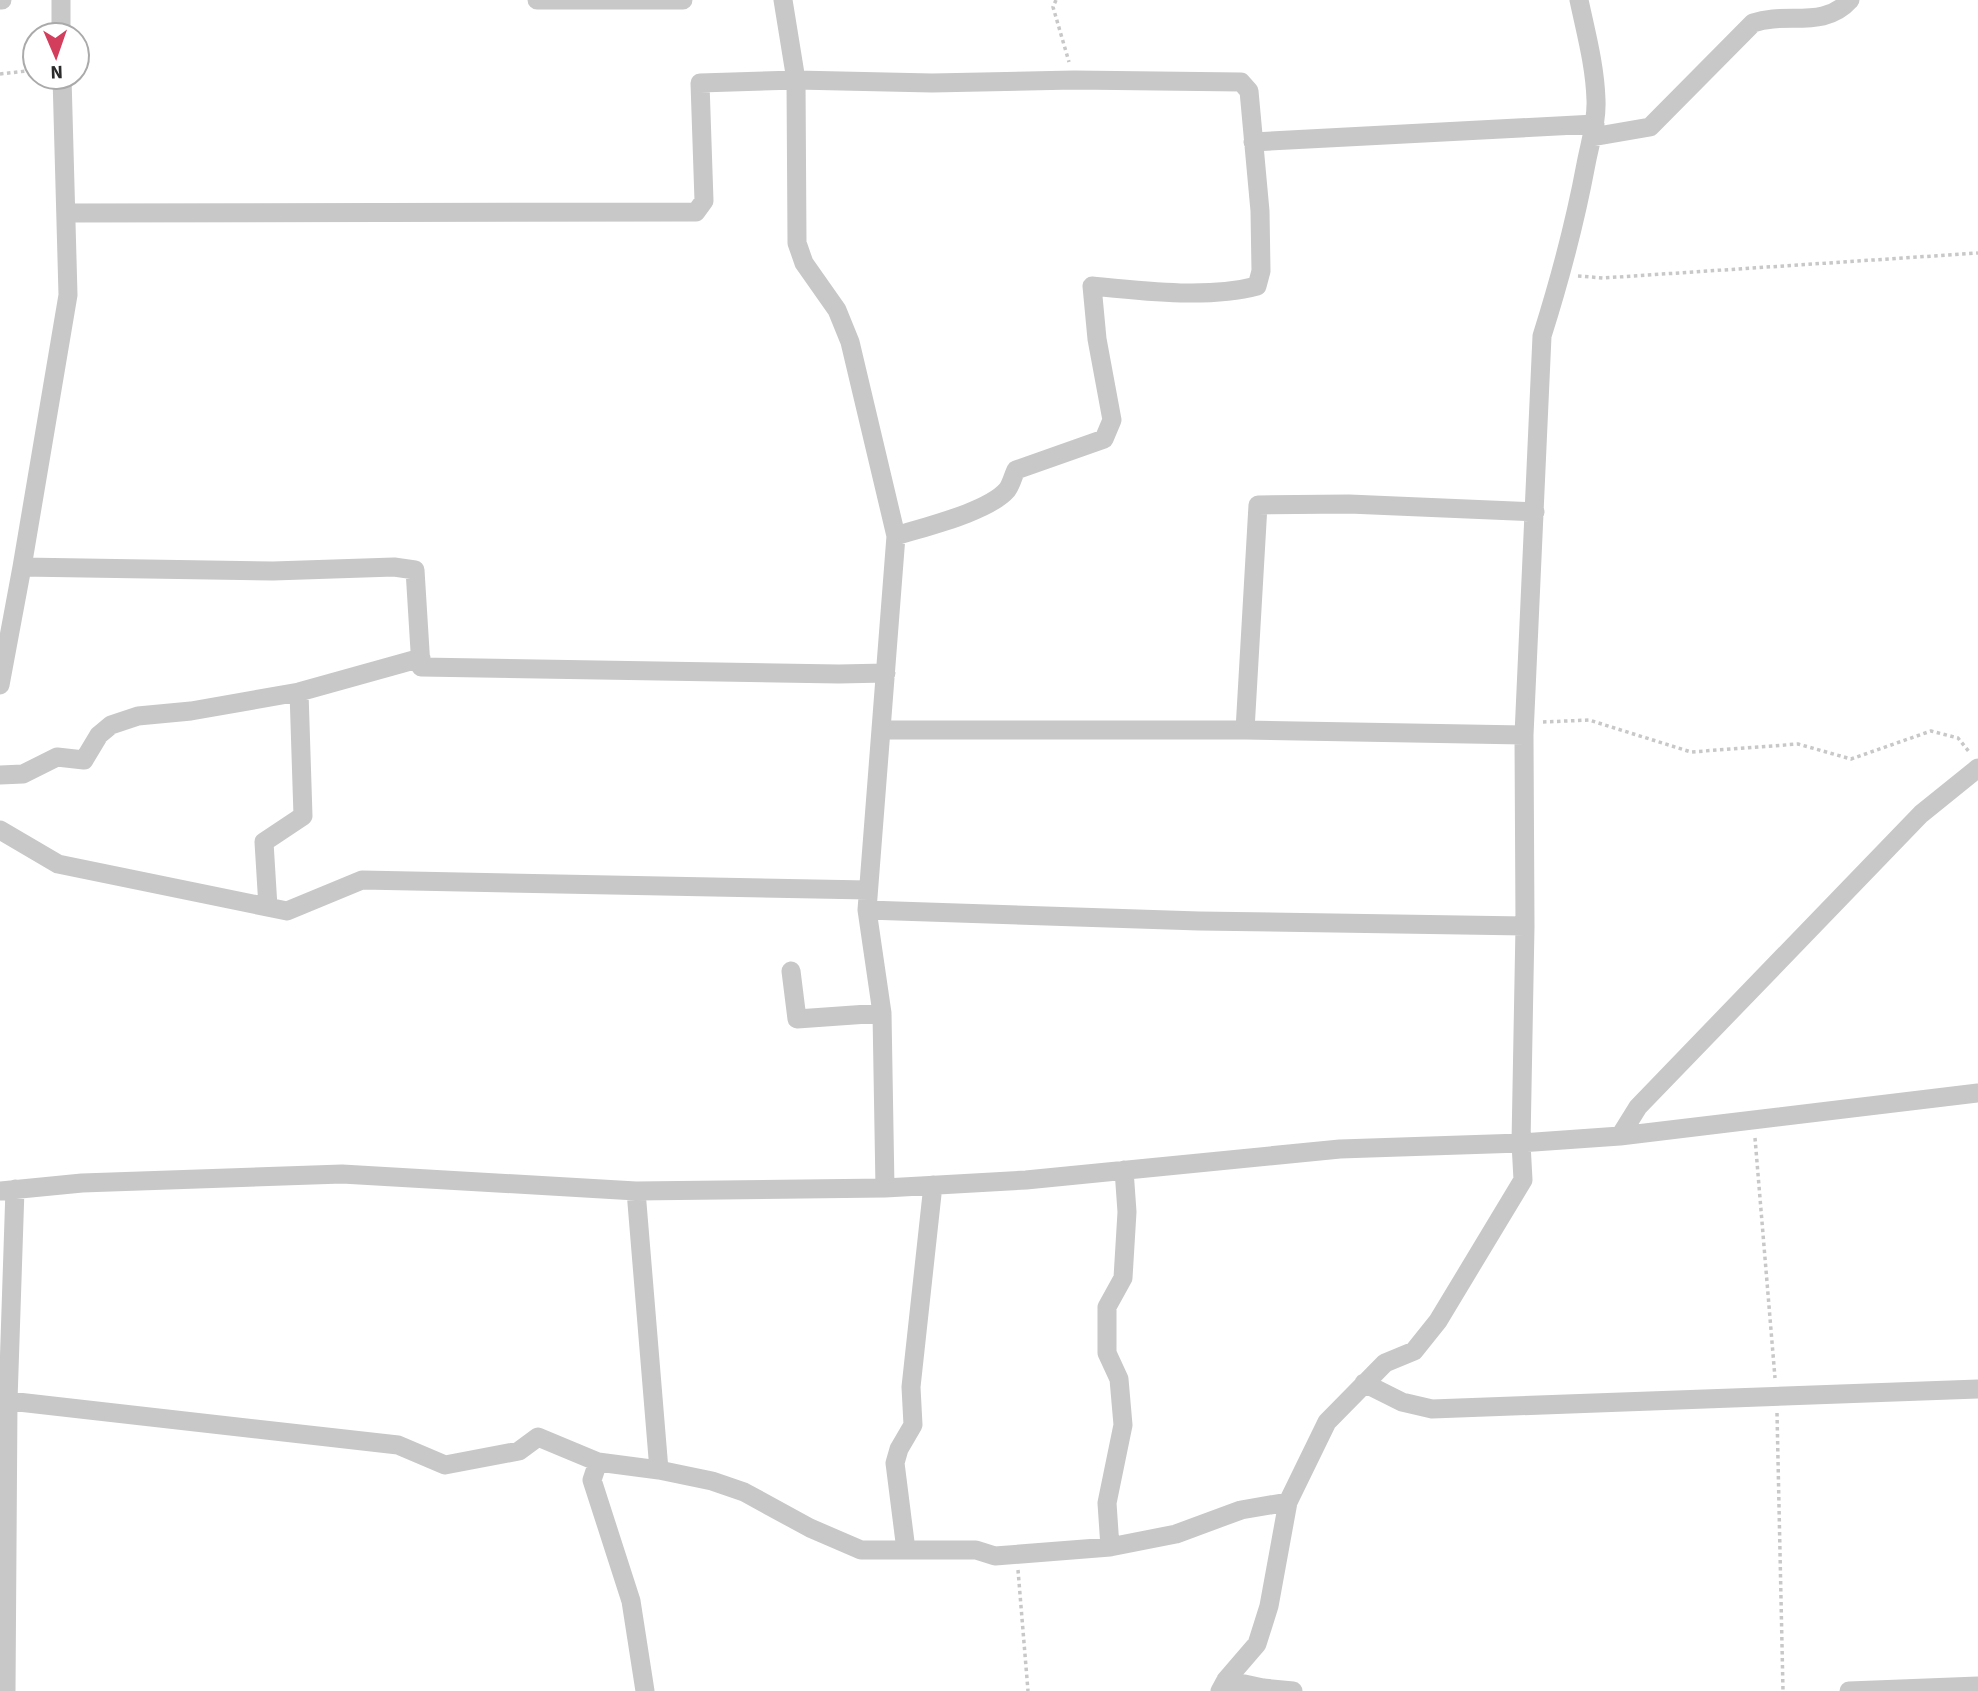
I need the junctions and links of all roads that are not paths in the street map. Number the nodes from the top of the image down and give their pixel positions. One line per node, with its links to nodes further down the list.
1 (61, 0): 7 (street)
2 (537, 0): 3 (street)
3 (683, 0)
4 (783, 0): 8 (street)
5 (1579, 0): 10 (street)
6 (1850, 0): 10 (street)
7 (61, 21)
8 (796, 80): 11 (street); 12 (street); 14 (street)
9 (63, 91): 12 (street)
10 (1593, 130): 11 (street); 13 (street)
11 (1252, 142): 14 (street)
12 (67, 213): 15 (street)
13 (1535, 512): 20 (street); 22 (street)
14 (896, 536): 17 (street)
15 (22, 567): 16 (street); 18 (street)
16 (421, 658): 17 (street); 19 (street)
17 (886, 673): 21 (street)
18 (0, 685)
19 (299, 692): 24 (street); 27 (street)
20 (1524, 729): 22 (street); 28 (street)
21 (882, 730): 22 (street); 26 (street)
22 (1245, 730)
23 (1975, 761): 32 (street)
24 (0, 775)
25 (0, 830): 27 (street)
26 (867, 900): 27 (street); 28 (street); 30 (street)
27 (268, 907)
28 (1525, 926): 33 (street)
29 (791, 971): 30 (street)
30 (882, 1013): 36 (street)
31 (1978, 1093): 32 (street)
32 (1620, 1136): 33 (street)
33 (1521, 1143): 34 (street); 39 (street)
34 (1124, 1170): 35 (street); 45 (street)
35 (933, 1185): 36 (street); 46 (street)
36 (885, 1188): 38 (street)
37 (7, 1189): 38 (street); 41 (street)
38 (636, 1191): 43 (street)
39 (1364, 1383): 40 (street); 44 (street)
40 (1978, 1390)
41 (4, 1400): 42 (street); 47 (street)
42 (598, 1461): 43 (street); 51 (street)
43 (659, 1470): 46 (street)
44 (1288, 1502): 45 (street); 48 (street)
45 (1110, 1547): 46 (street)
46 (906, 1550)
47 (3, 1619): 50 (street)
48 (1223, 1685): 52 (street)
49 (1978, 1686): 53 (street)
50 (6, 1691)
51 (645, 1691)
52 (1293, 1691)
53 (1849, 1691)

